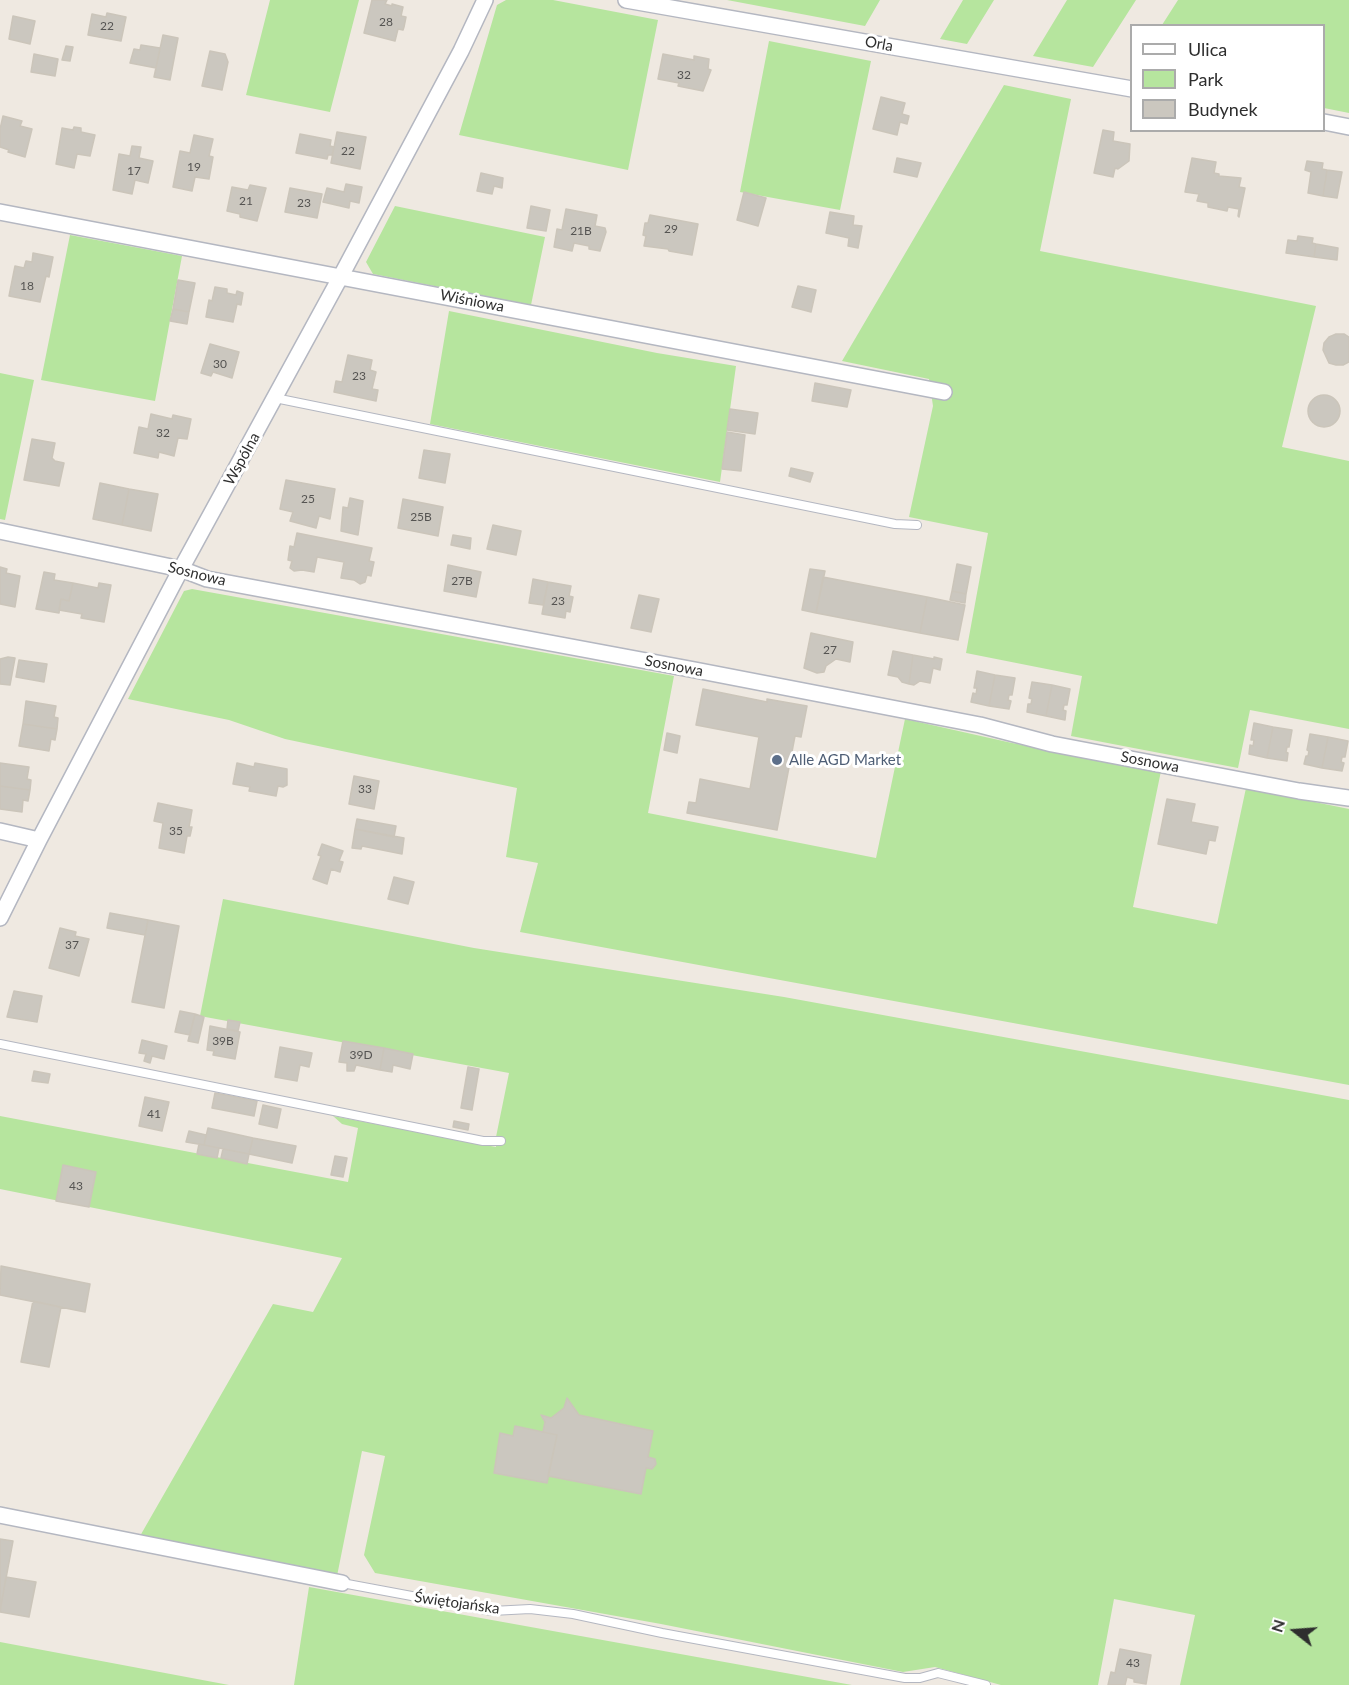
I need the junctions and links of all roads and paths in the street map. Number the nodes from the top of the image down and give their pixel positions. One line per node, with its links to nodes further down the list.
1 (485, 0): 7 (street, Wspólna)
2 (626, 0): 3 (street, Orla)
3 (1130, 89)
4 (1325, 122): 5 (street)
5 (1349, 127)
6 (0, 212): 7 (street, Wiśniowa)
7 (341, 276): 8 (street, Wiśniowa); 9 (street, Wspólna)
8 (944, 392)
9 (275, 398): 10 (lane); 12 (street, Wspólna)
10 (917, 525)
11 (0, 531): 12 (street, Sosnowa)
12 (181, 569): 13 (street, Sosnowa); 15 (street, Wspólna)
13 (1349, 798)
14 (0, 831): 15 (street)
15 (39, 840): 16 (street, Wspólna)
16 (0, 918)
17 (0, 1044): 18 (lane)
18 (501, 1141)
19 (0, 1515): 20 (street, Świętojańska)
20 (342, 1583): 21 (lane, Świętojańska)
21 (986, 1685)

